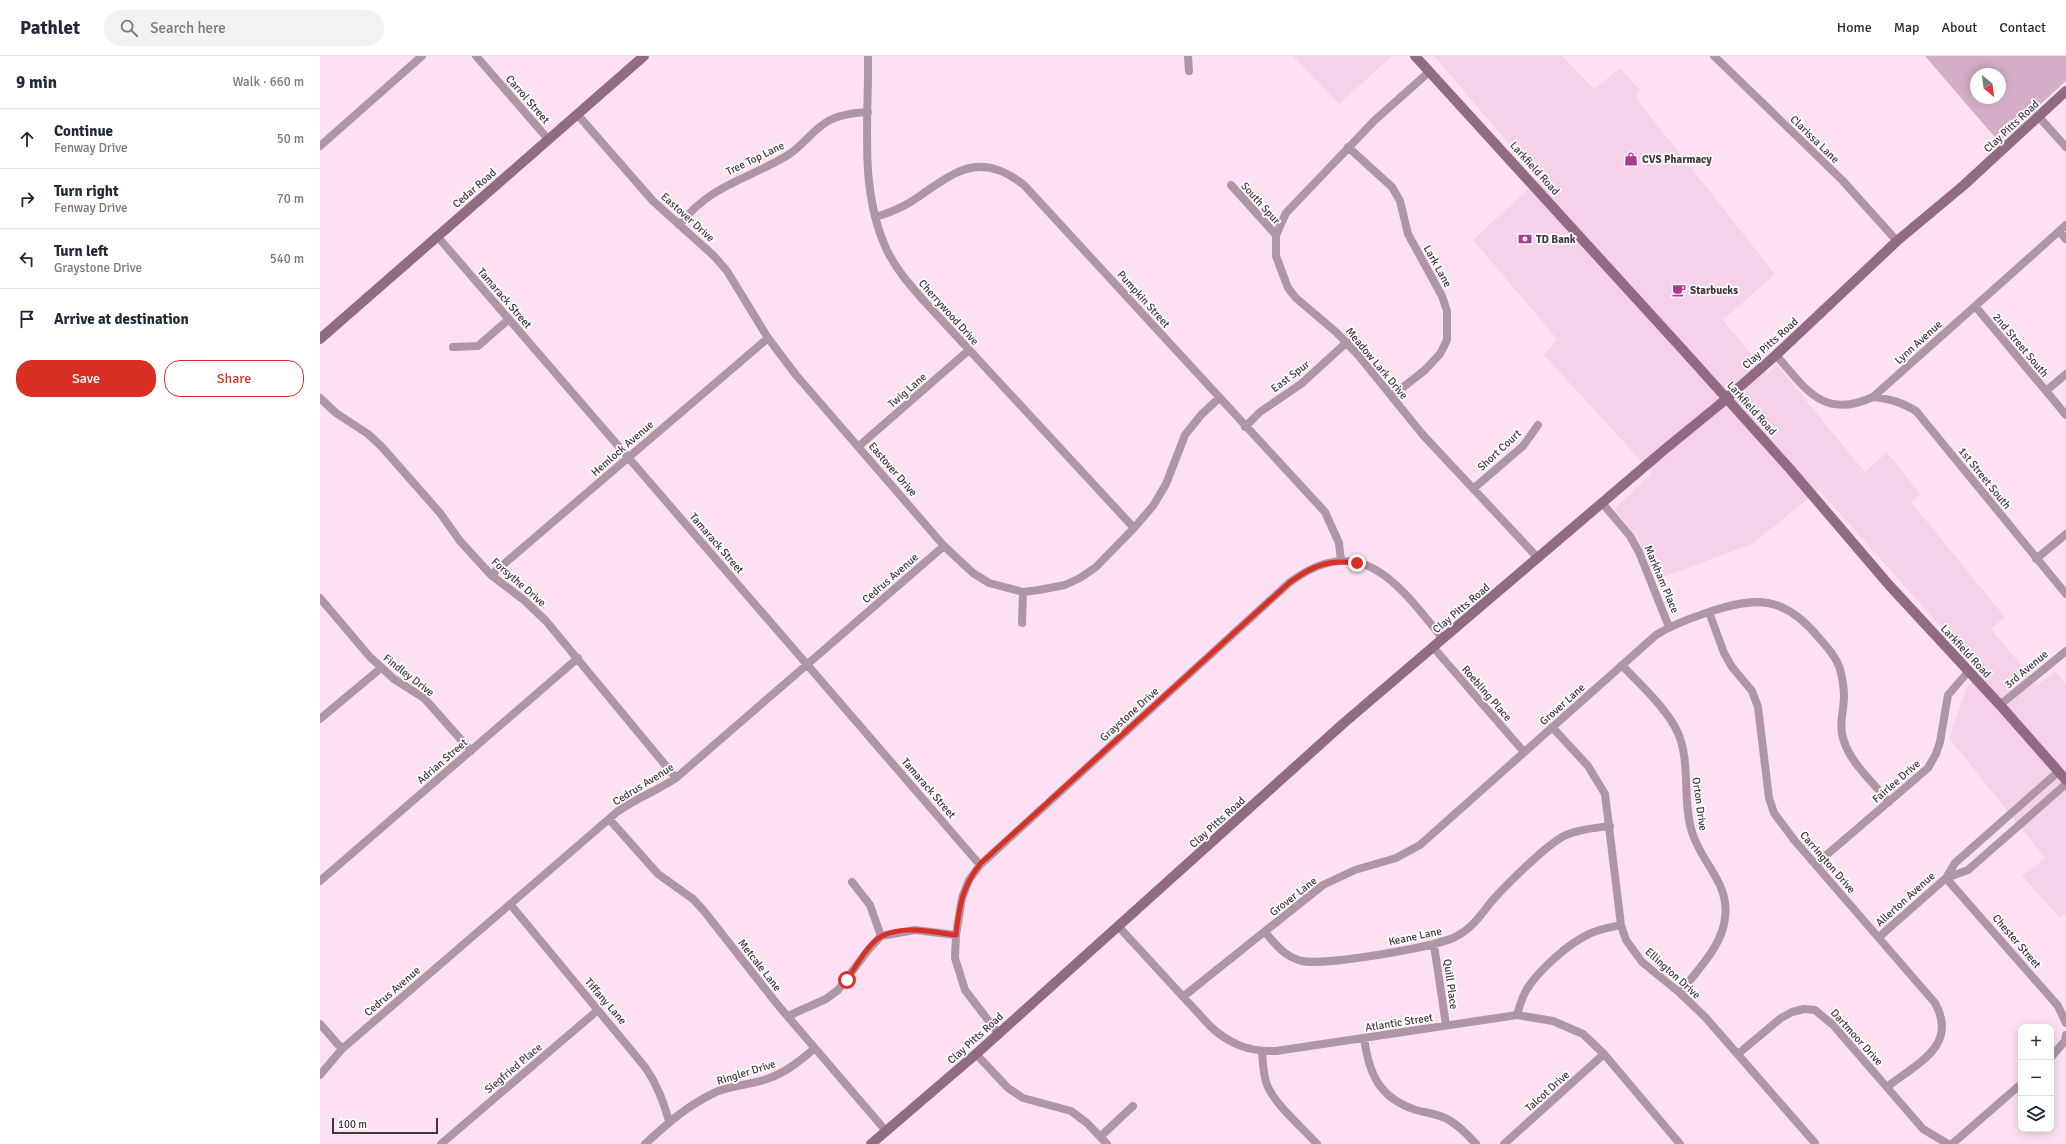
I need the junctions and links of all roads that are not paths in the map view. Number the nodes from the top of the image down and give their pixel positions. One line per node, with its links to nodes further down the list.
1 (422, 56): 15 (street)
2 (476, 56): 14 (street, Carrol Street)
3 (644, 56): 12 (street, Cedar Road)
4 (868, 56): 11 (street, Cherrywood Drive)
5 (1188, 56): 8 (street)
6 (1415, 56): 9 (street, Larkfield Road)
7 (1714, 56): 26 (street, Clarissa Lane)
8 (1189, 71)
9 (1429, 72): 17 (street, Meadow Lark Drive); 41 (street, Larkfield Road)
10 (2066, 91): 13 (street, Clay Pitts Road)
11 (868, 112): 19 (street, Cherrywood Drive); 21 (street, Tree Top Lane)
12 (578, 114): 14 (street, Cedar Road); 21 (street, Eastover Drive)
13 (2038, 116): 16 (street); 26 (street, Clay Pitts Road)
14 (548, 139): 23 (street, Cedar Road)
15 (320, 146)
16 (2066, 146)
17 (1348, 147): 24 (street, Meadow Lark Drive); 37 (street, Lark Lane)
18 (1230, 184): 24 (street, South Spur)
19 (875, 217): 33 (street, Cherrywood Drive); 40 (street, Pumpkin Street)
20 (2066, 224): 22 (street, Lynn Avenue)
21 (679, 225): 29 (street, Eastover Drive)
22 (2059, 231): 25 (street); 27 (street, Lynn Avenue)
23 (437, 236): 28 (street, Tamarack Street); 30 (street, Cedar Road)
24 (1276, 236): 31 (street, Meadow Lark Drive)
25 (2066, 239)
26 (1897, 241): 34 (street, Clay Pitts Road)
27 (1975, 306): 36 (street, 2nd Street South); 38 (street, Lynn Avenue)
28 (509, 319): 32 (street); 46 (street, Tamarack Street)
29 (768, 338): 45 (street, Eastover Drive); 46 (street, Hemlock Avenue)
30 (320, 339)
31 (1347, 342): 37 (street, Meadow Lark Drive); 44 (street, East Spur)
32 (453, 347)
33 (969, 350): 45 (street, Twig Lane); 49 (street, Cherrywood Drive)
34 (1776, 355): 38 (street, Lynn Avenue); 41 (street, Clay Pitts Road)
35 (2066, 374): 36 (street)
36 (2046, 391): 42 (street, 2nd Street South)
37 (1392, 396): 47 (street, Meadow Lark Drive)
38 (1873, 397): 53 (street, 1st Street South)
39 (320, 398): 55 (street, Forsythe Drive)
40 (1219, 398): 44 (street, Pumpkin Street); 49 (street, Eastover Drive)
41 (1727, 398): 48 (street, Clay Pitts Road); 69 (street, Larkfield Road)
42 (2066, 415)
43 (1538, 425): 47 (street, Short Court)
44 (1245, 427): 54 (street, Pumpkin Street)
45 (859, 446): 51 (street, Eastover Drive)
46 (628, 457): 55 (street, Hemlock Avenue); 66 (street, Tamarack Street)
47 (1473, 489): 52 (street, Meadow Lark Drive)
48 (1602, 504): 52 (street, Clay Pitts Road); 61 (street, Markham Place)
49 (1134, 528): 56 (street, Eastover Drive)
50 (2066, 534): 53 (street)
51 (944, 546): 56 (street, Eastover Drive); 66 (street, Cedrus Avenue)
52 (1538, 558): 62 (street, Clay Pitts Road)
53 (2036, 559): 57 (street, 1st Street South)
54 (1341, 561): 62 (street, Graystone Drive); 84 (street, Graystone Drive)
55 (491, 575): 65 (street, Forsythe Drive)
56 (1023, 592): 60 (street)
57 (2066, 594)
58 (320, 598): 68 (street, Findley Drive)
59 (1709, 612): 61 (street, Grover Lane); 79 (street, Grover Lane); 85 (street, Carrington Drive)
60 (1022, 623)
61 (1669, 627): 67 (street, Grover Lane)
62 (1443, 639): 63 (street, Clay Pitts Road)
63 (1434, 647): 74 (street, Roebling Place); 91 (street, Clay Pitts Road)
64 (2066, 651): 70 (street, 3rd Avenue)
65 (578, 658): 73 (street, Adrian Street); 76 (street, Forsythe Drive)
66 (807, 665): 76 (street, Cedrus Avenue); 84 (street, Tamarack Street)
67 (1622, 665): 72 (street, Grover Lane); 97 (street, Orton Drive)
68 (381, 668): 71 (street); 73 (street, Findley Drive)
69 (1968, 672): 70 (street, Larkfield Road); 79 (street, Fairlee Drive)
70 (2000, 705): 75 (street, Larkfield Road)
71 (320, 719)
72 (1552, 727): 74 (street, Grover Lane); 83 (street, Ellington Drive)
73 (471, 751): 87 (street, Adrian Street)
74 (1524, 752): 92 (street, Grover Lane)
75 (2058, 772): 77 (street, Larkfield Road); 80 (street, Allerton Avenue)
76 (676, 778): 82 (street, Cedrus Avenue)
77 (2066, 780)
78 (2066, 784): 81 (street, Allerton Avenue)
79 (1889, 802): 85 (street, Fairlee Drive)
80 (2018, 807): 81 (street); 86 (street, Allerton Avenue)
81 (2027, 817): 86 (street, Allerton Avenue)
82 (610, 820): 89 (street, Cedrus Avenue); 101 (street, Metcale Lane)
83 (1610, 826): 90 (street, Ellington Drive); 96 (street, Keane Lane)
84 (980, 864): 93 (street, Graystone Drive)
85 (1816, 864): 95 (street, Carrington Drive)
86 (1946, 878): 95 (street, Allerton Avenue); 102 (street, Chester Street)
87 (320, 881)
88 (852, 882): 94 (street)
89 (510, 904): 99 (street, Tiffany Lane); 109 (street, Cedrus Avenue)
90 (1622, 925): 97 (street, Ellington Drive); 100 (street)
91 (1118, 926): 98 (street, Atlantic Street); 105 (street, Clay Pitts Road)
92 (1265, 932): 96 (street, Keane Lane); 98 (street, Grover Lane)
93 (956, 935): 94 (street); 105 (street, Graystone Drive)
94 (881, 936): 101 (street)
95 (1879, 937): 116 (street, Carrington Drive)
96 (1434, 945): 104 (street, Quill Place)
97 (1680, 993): 113 (street, Ellington Drive)
98 (1184, 996): 110 (street, Atlantic Street)
99 (598, 1010): 119 (street, Tiffany Lane); 124 (street, Siegfried Place)
100 (1518, 1015): 104 (street, Atlantic Street); 112 (street, Atlantic Street)
101 (788, 1016): 108 (street, Metcale Lane)
102 (2066, 1023)
103 (320, 1024): 109 (street)
104 (1446, 1025): 107 (street, Atlantic Street)
105 (998, 1033): 111 (street, Clay Pitts Road)
106 (2066, 1035): 114 (street)
107 (1364, 1038): 110 (street, Atlantic Street); 129 (street)
108 (815, 1048): 119 (street, Ringler Drive); 120 (street, Metcale Lane)
109 (342, 1049): 115 (street, Cedrus Avenue)
110 (1262, 1051): 128 (street)
111 (976, 1054): 120 (street, Clay Pitts Road); 121 (street)
112 (1604, 1054): 122 (street, Talcot Drive); 130 (street, Atlantic Street)
113 (1738, 1054): 116 (street, Dartmoor Drive); 123 (street, Ellington Drive)
114 (2054, 1054)
115 (320, 1075)
116 (1887, 1087): 131 (street, Dartmoor Drive)
117 (2018, 1087): 132 (street)
118 (1133, 1106): 121 (street)
119 (669, 1121): 125 (street, Ringler Drive)
120 (886, 1131): 126 (street, Clay Pitts Road)
121 (1100, 1136): 127 (street)
122 (1506, 1143)
123 (1815, 1143)
124 (441, 1144)
125 (645, 1144)
126 (871, 1144)
127 (1107, 1144)
128 (1317, 1144)
129 (1476, 1144)
130 (1680, 1144)
131 (1948, 1144)
132 (1952, 1144)

